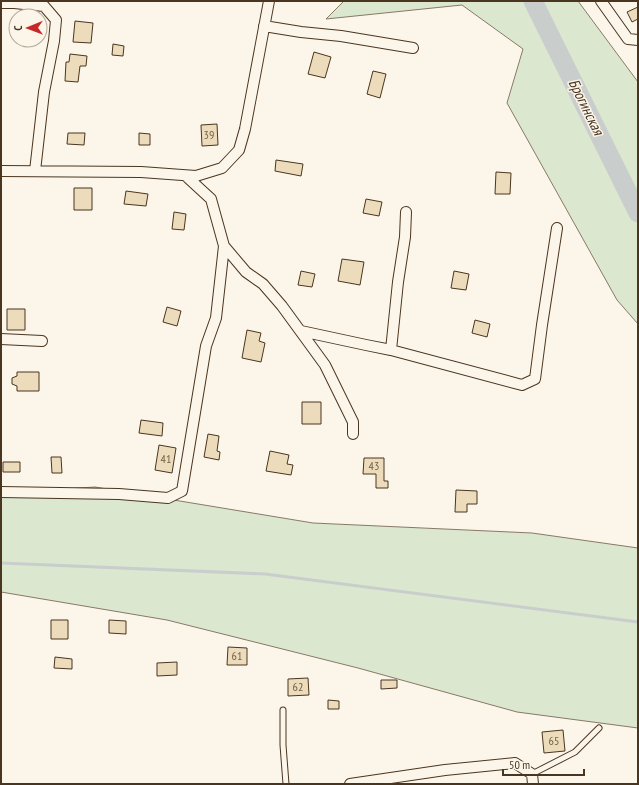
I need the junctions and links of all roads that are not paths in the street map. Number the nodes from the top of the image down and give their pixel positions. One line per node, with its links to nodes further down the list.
1 (268, 1): 4 (street)
2 (601, 1): 5 (street)
3 (1, 3): 8 (street)
4 (264, 26): 6 (street); 9 (street)
5 (638, 40)
6 (413, 48)
7 (1, 171): 8 (street)
8 (35, 171): 9 (street)
9 (186, 176): 12 (street)
10 (406, 212): 16 (street)
11 (557, 228): 16 (street)
12 (224, 246): 13 (street); 18 (street)
13 (301, 331): 16 (street); 17 (street)
14 (1, 339): 15 (street)
15 (42, 341)
16 (391, 350)
17 (353, 434)
18 (1, 492)
19 (283, 710): 22 (lane)
20 (598, 728): 21 (lane)
21 (532, 779): 23 (street)
22 (286, 784)
23 (350, 784)

